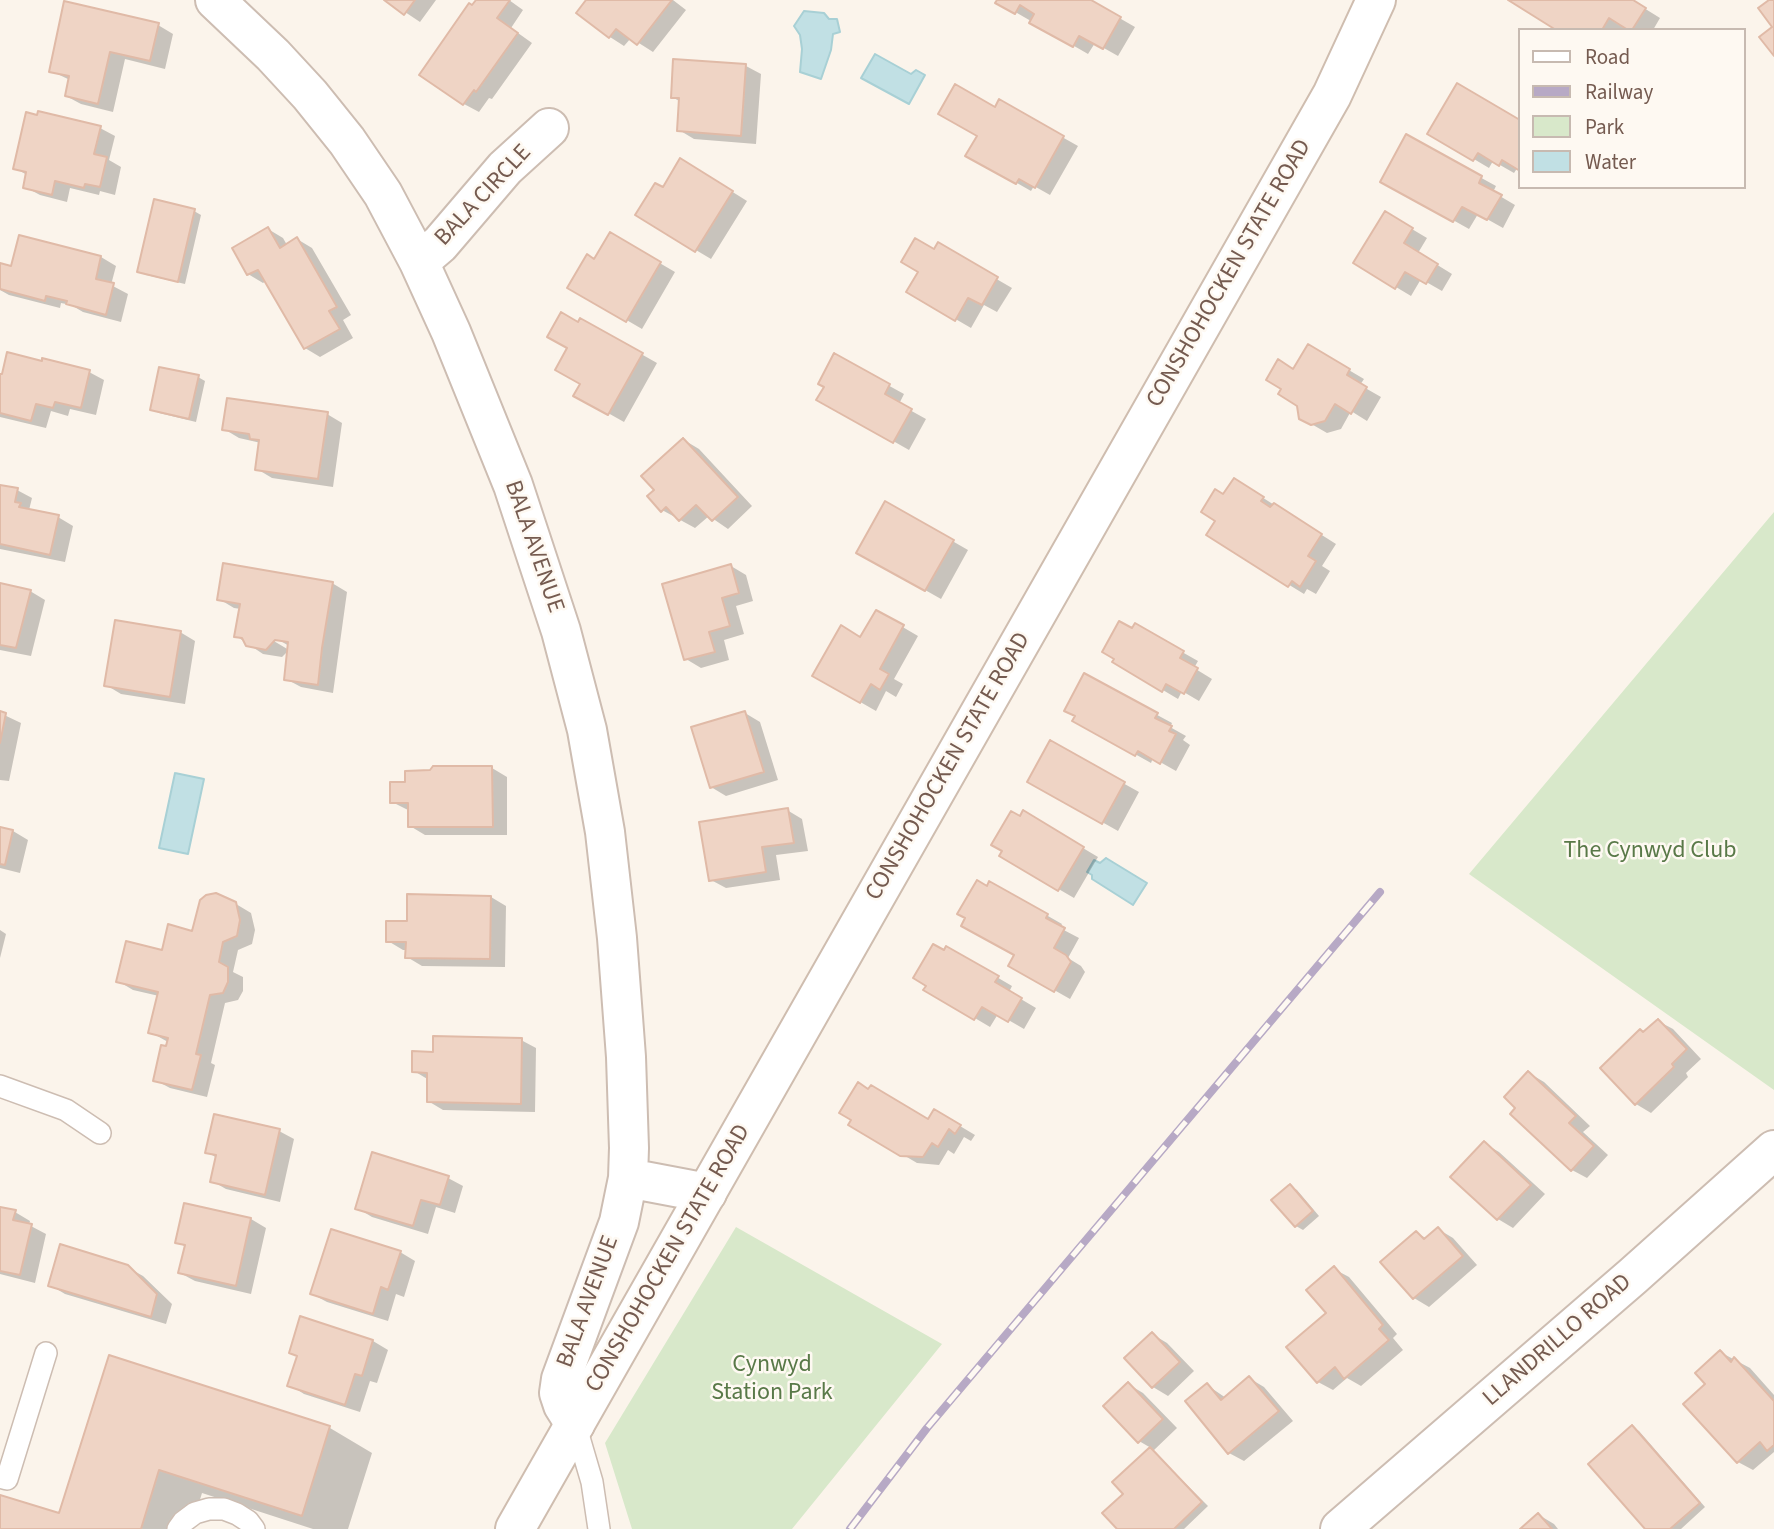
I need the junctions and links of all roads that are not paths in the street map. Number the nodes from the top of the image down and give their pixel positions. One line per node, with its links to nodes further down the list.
1 (1376, 0): 9 (street, CONSHOHOCKEN STATE ROAD)
2 (232, 6): 4 (street, BALA AVENUE)
3 (549, 128): 4 (street, BALA CIRCLE)
4 (419, 262): 8 (street, BALA AVENUE)
5 (0, 1086): 6 (lane)
6 (100, 1133)
7 (1774, 1150): 17 (street, LLANDRILLO ROAD)
8 (628, 1178): 9 (street); 11 (street, BALA AVENUE)
9 (707, 1193): 11 (street, CONSHOHOCKEN STATE ROAD)
10 (46, 1353): 12 (lane)
11 (576, 1424): 15 (street, CONSHOHOCKEN STATE ROAD); 16 (lane)
12 (0, 1477)
13 (178, 1529): 14 (lane)
14 (254, 1529)
15 (515, 1529)
16 (599, 1529)
17 (1340, 1529)

